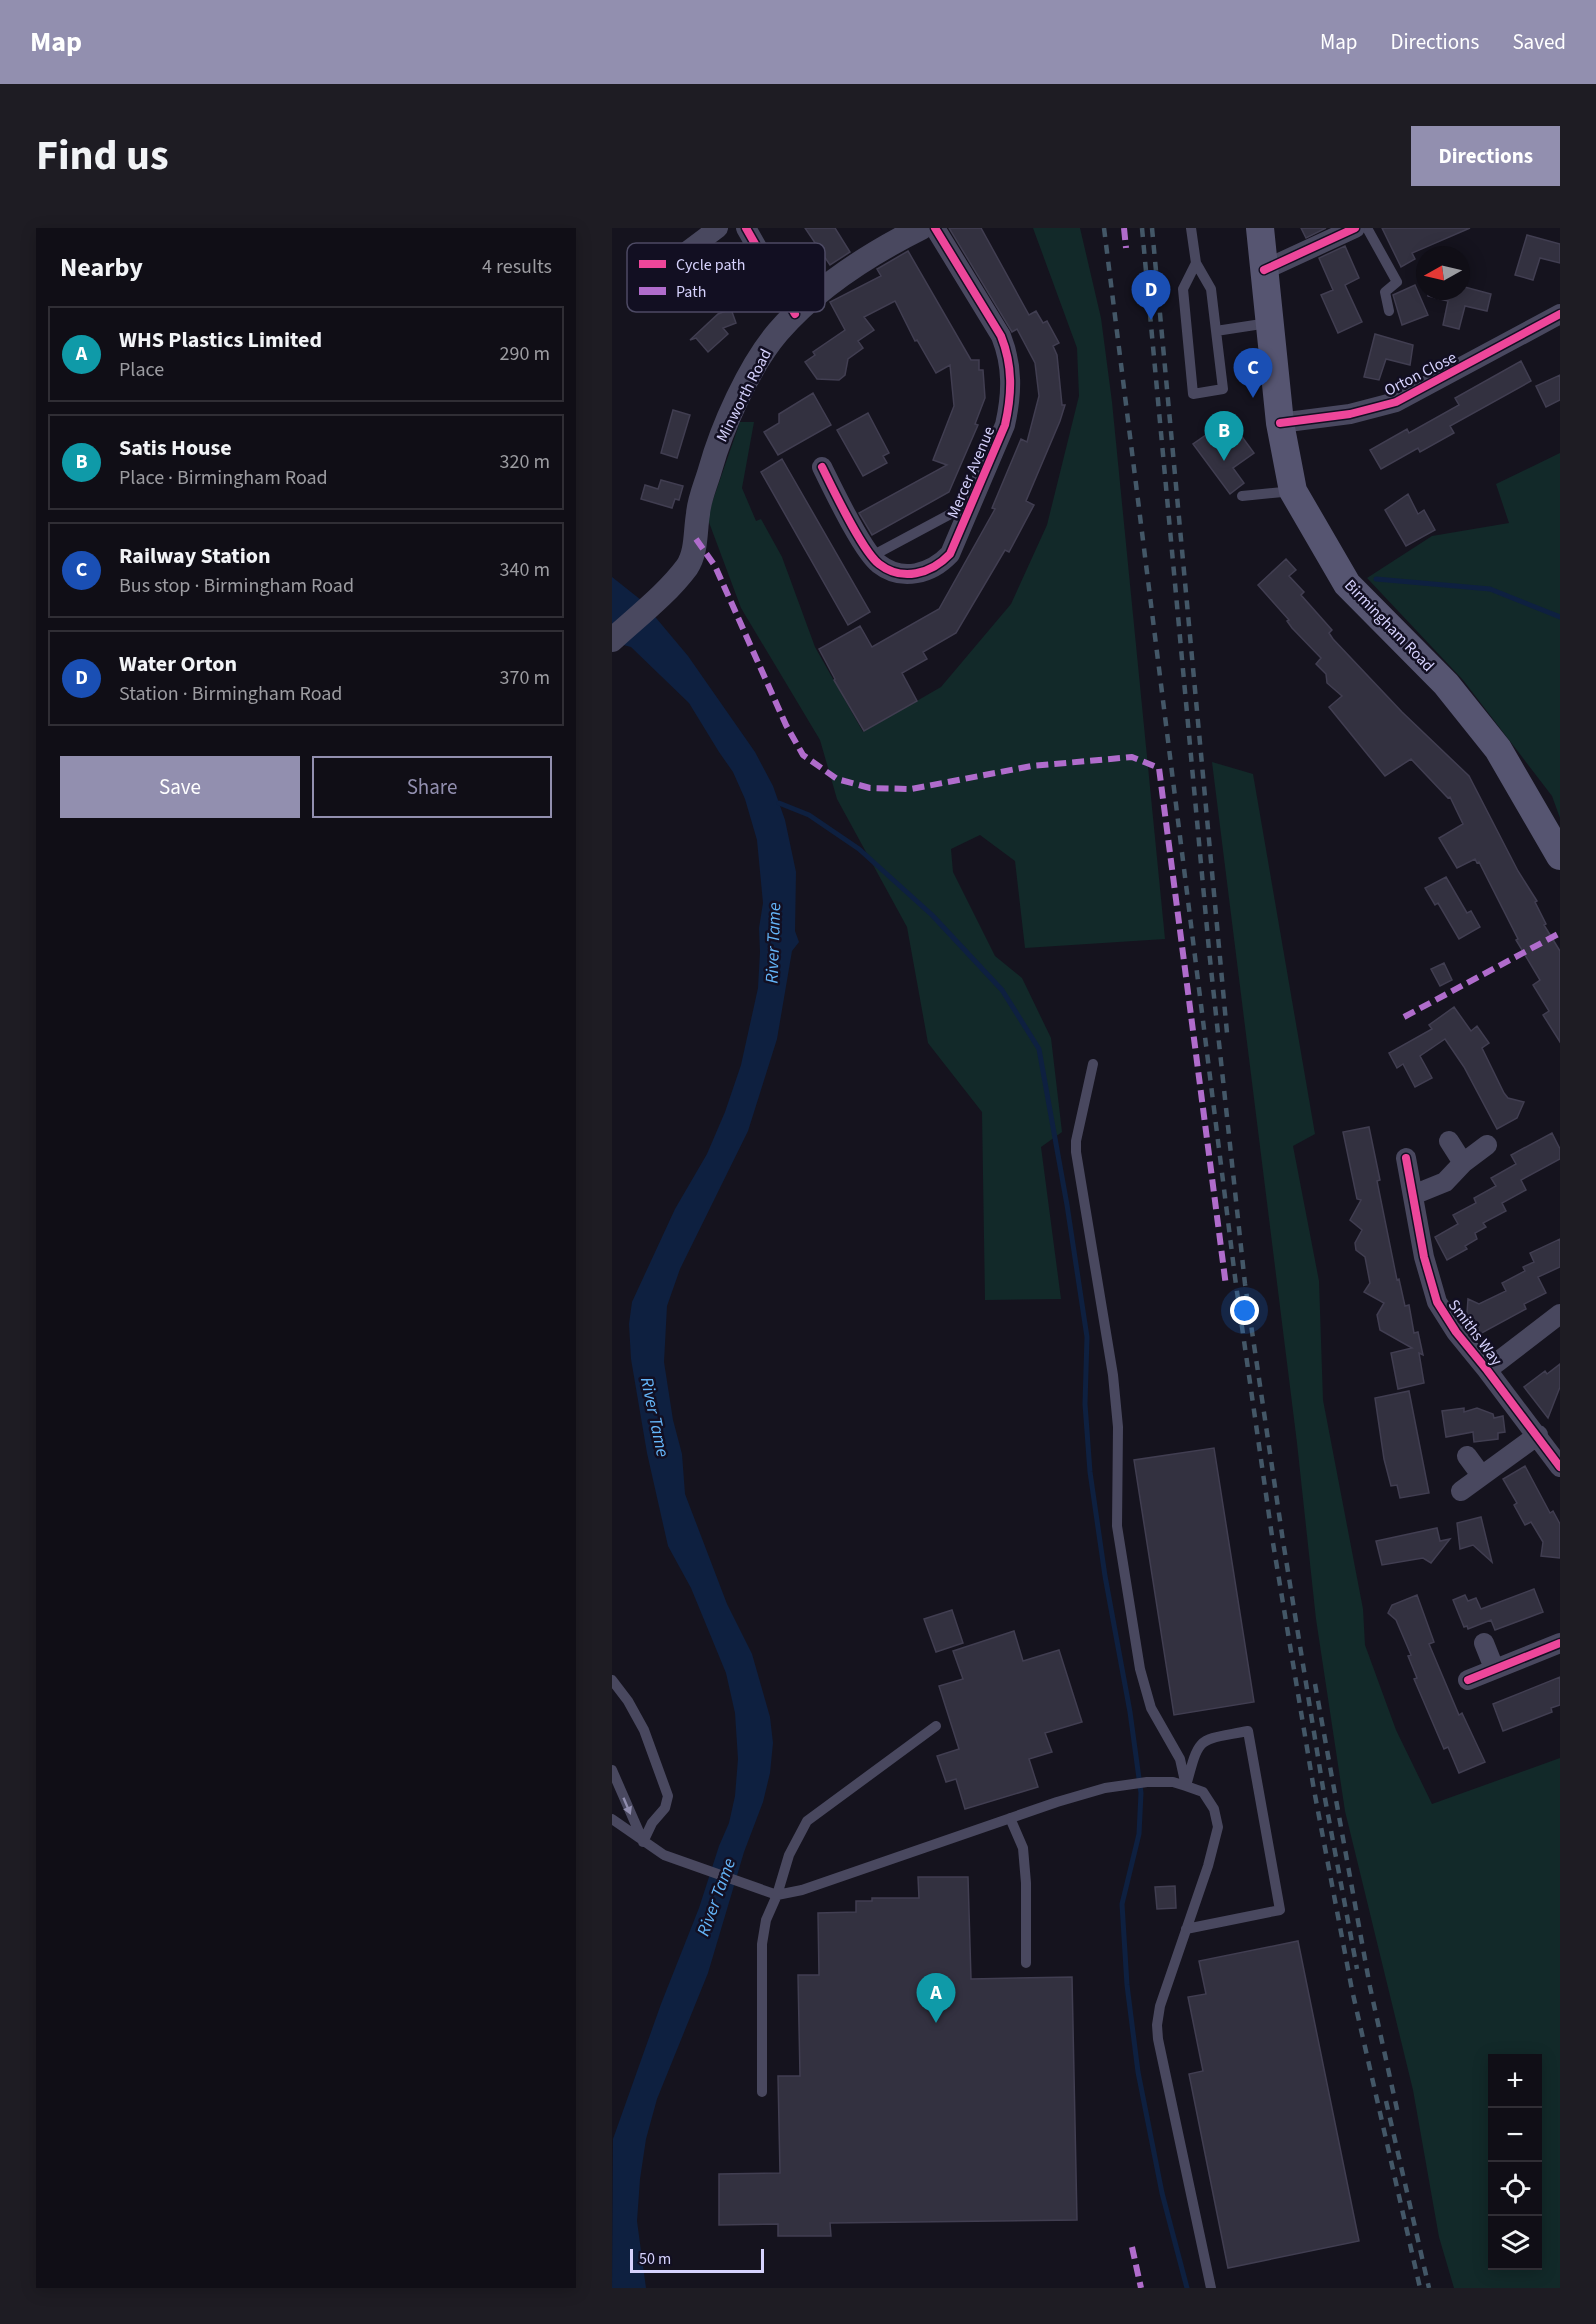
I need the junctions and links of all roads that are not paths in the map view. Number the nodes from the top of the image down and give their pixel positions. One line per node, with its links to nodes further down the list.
1 (718, 228): 9 (street)
2 (746, 228): 10 (street)
3 (921, 228): 13 (street, Minworth Road)
4 (935, 228): 24 (street, Mercer Avenue)
5 (1191, 228): 11 (lane)
6 (1260, 228): 12 (main road, Birmingham Road)
7 (1355, 228): 12 (street)
8 (1367, 228): 14 (lane)
9 (698, 243)
10 (755, 243)
11 (1196, 263): 19 (lane); 19 (lane)
12 (1264, 270): 18 (main road, Birmingham Road)
13 (825, 289)
14 (1389, 311)
15 (797, 312): 16 (street, Minworth Road)
16 (795, 314): 26 (street, Minworth Road)
17 (1560, 314): 20 (street, Orton Close)
18 (1269, 323): 19 (lane); 20 (main road, Birmingham Road)
19 (1216, 331)
20 (1280, 423): 22 (main road, Birmingham Road)
21 (822, 467): 25 (street, Mercer Avenue)
22 (1293, 491): 23 (lane); 27 (main road, Birmingham Road)
23 (1242, 496)
24 (971, 503): 25 (lane); 25 (street, Mercer Avenue)
25 (872, 556)
26 (612, 640)
27 (1560, 855)
28 (1093, 1064): 48 (lane)
29 (1449, 1141): 32 (street)
30 (1487, 1144): 32 (street)
31 (1406, 1158): 33 (street, Smiths Way)
32 (1463, 1163): 33 (street)
33 (1413, 1196): 35 (street, Smiths Way)
34 (1560, 1314): 35 (street, Smiths Way)
35 (1487, 1370): 36 (street, Smiths Way)
36 (1538, 1435): 38 (street, Smiths Way); 39 (street)
37 (1467, 1456): 39 (street)
38 (1560, 1467)
39 (1481, 1475): 40 (street)
40 (1461, 1491)
41 (1484, 1643): 43 (street)
42 (1560, 1643): 43 (street)
43 (1494, 1668): 45 (street)
44 (612, 1680): 51 (lane)
45 (1468, 1680)
46 (936, 1726): 52 (lane)
47 (612, 1770): 51 (lane, one-way to 51)
48 (1186, 1786): 49 (lane); 53 (lane); 53 (lane)
49 (1010, 1818): 52 (lane); 54 (lane)
50 (612, 1819): 51 (lane)
51 (643, 1842): 52 (lane)
52 (777, 1894): 55 (lane)
53 (1186, 1929): 56 (lane)
54 (1026, 1963)
55 (762, 2092)
56 (1211, 2288)

